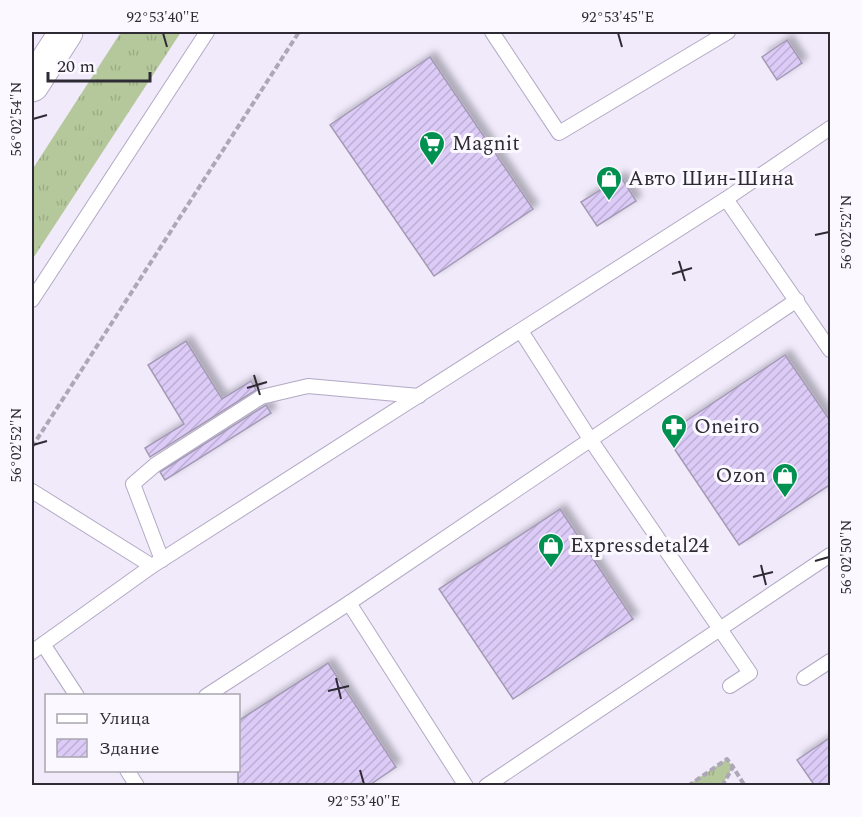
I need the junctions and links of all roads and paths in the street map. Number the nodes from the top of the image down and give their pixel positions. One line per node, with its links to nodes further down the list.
1 (66, 32): 6 (main road)
2 (207, 32): 9 (lane)
3 (299, 32): 15 (path)
4 (492, 32): 5 (lane)
5 (728, 32)
6 (32, 84)
7 (831, 128): 8 (lane)
8 (726, 199): 10 (lane); 11 (lane)
9 (32, 300)
10 (797, 300): 12 (lane); 14 (lane)
11 (521, 331): 13 (lane); 14 (lane)
12 (831, 350)
13 (419, 396): 18 (lane); 18 (lane)
14 (590, 439): 19 (lane); 20 (lane)
15 (32, 447)
16 (32, 491): 18 (lane)
17 (831, 555): 20 (lane)
18 (157, 563): 21 (lane)
19 (349, 603): 26 (lane); 30 (lane)
20 (720, 629): 24 (lane); 31 (lane)
21 (37, 648): 25 (lane)
22 (831, 661): 23 (lane)
23 (804, 678)
24 (730, 686)
25 (75, 694)
26 (209, 694)
27 (733, 767): 32 (path); 33 (path); 34 (path)
28 (128, 772): 29 (lane)
29 (137, 786)
30 (466, 786)
31 (486, 786)
32 (688, 786)
33 (722, 786)
34 (745, 786)

